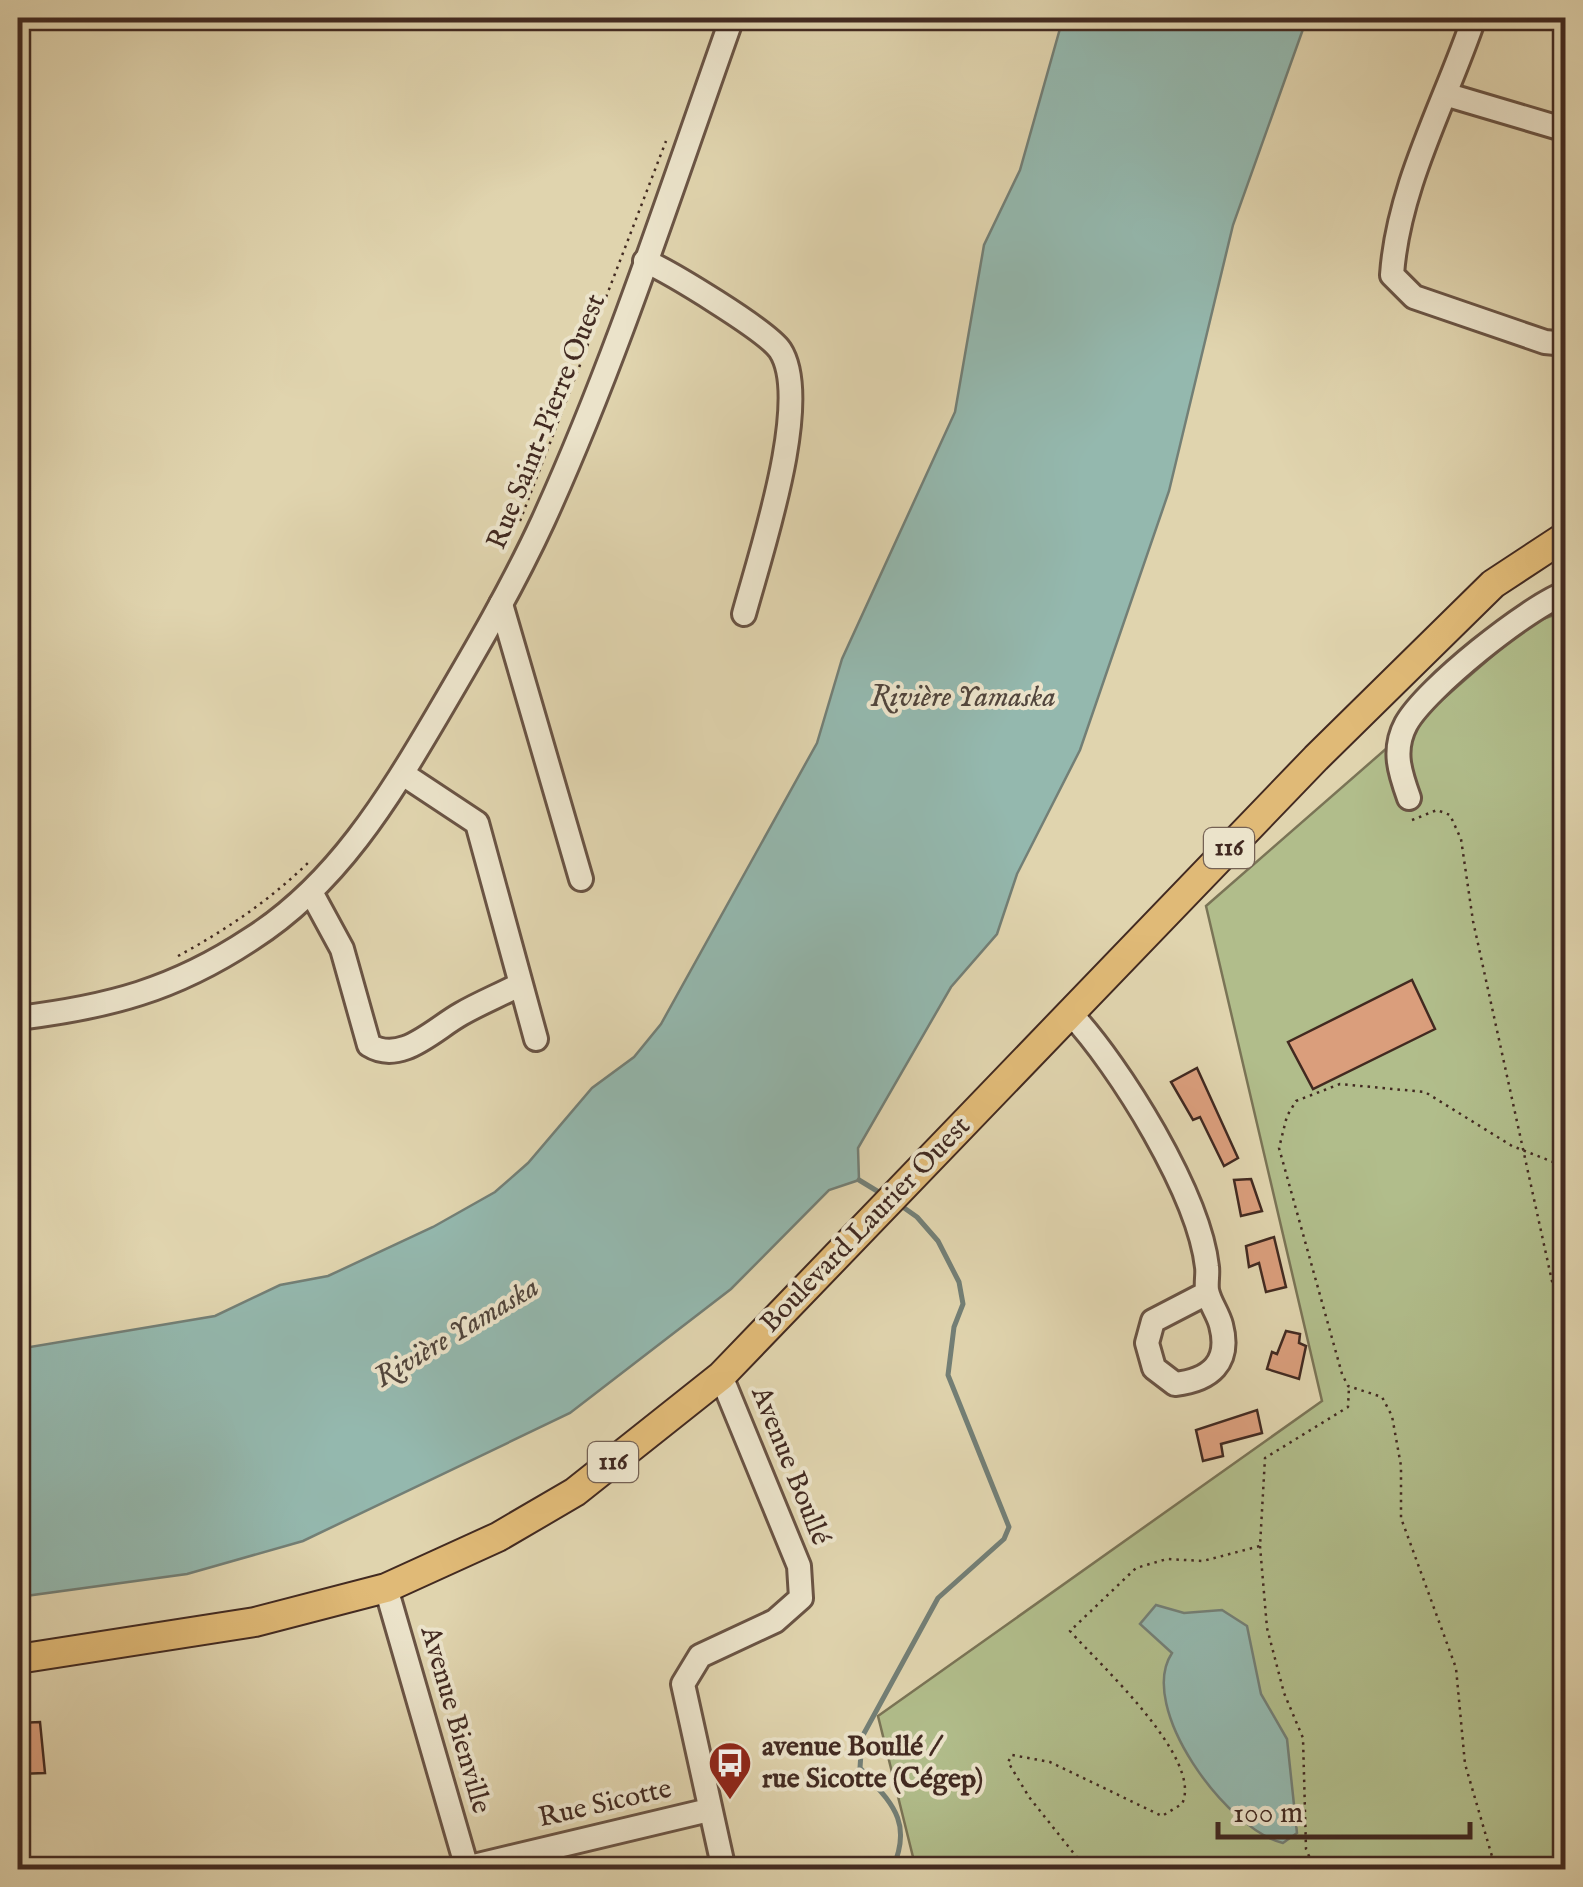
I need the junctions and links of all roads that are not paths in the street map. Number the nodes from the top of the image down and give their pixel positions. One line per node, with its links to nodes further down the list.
1 (732, 18): 5 (street, Rue Saint-Pierre Ouest)
2 (1474, 18): 3 (street)
3 (1448, 95): 4 (street); 6 (street)
4 (1566, 130)
5 (645, 261): 9 (street, Rue Saint-Pierre Ouest); 10 (street)
6 (1566, 344)
7 (1566, 536): 16 (main road, Boulevard Laurier Ouest / 116)
8 (1566, 592): 12 (street)
9 (501, 604): 11 (street, Rue Saint-Pierre Ouest); 13 (street)
10 (744, 614)
11 (403, 774): 14 (street, Rue Saint-Pierre Ouest); 15 (street)
12 (1411, 809)
13 (581, 879)
14 (310, 892): 15 (street); 17 (street, Rue Saint-Pierre Ouest)
15 (519, 985): 18 (street)
16 (1070, 1014): 19 (street); 20 (main road, Boulevard Laurier Ouest / 116)
17 (18, 1018)
18 (536, 1039)
19 (1207, 1293)
20 (721, 1376): 21 (main road, Boulevard Laurier Ouest / 116); 23 (street, Avenue Boullé)
21 (386, 1588): 22 (main road, Boulevard Laurier Ouest / 116); 24 (street, Avenue Bienville)
22 (18, 1659)
23 (709, 1810): 24 (street, Rue Sicotte); 25 (street, Avenue Boullé)
24 (462, 1869)
25 (724, 1870)

